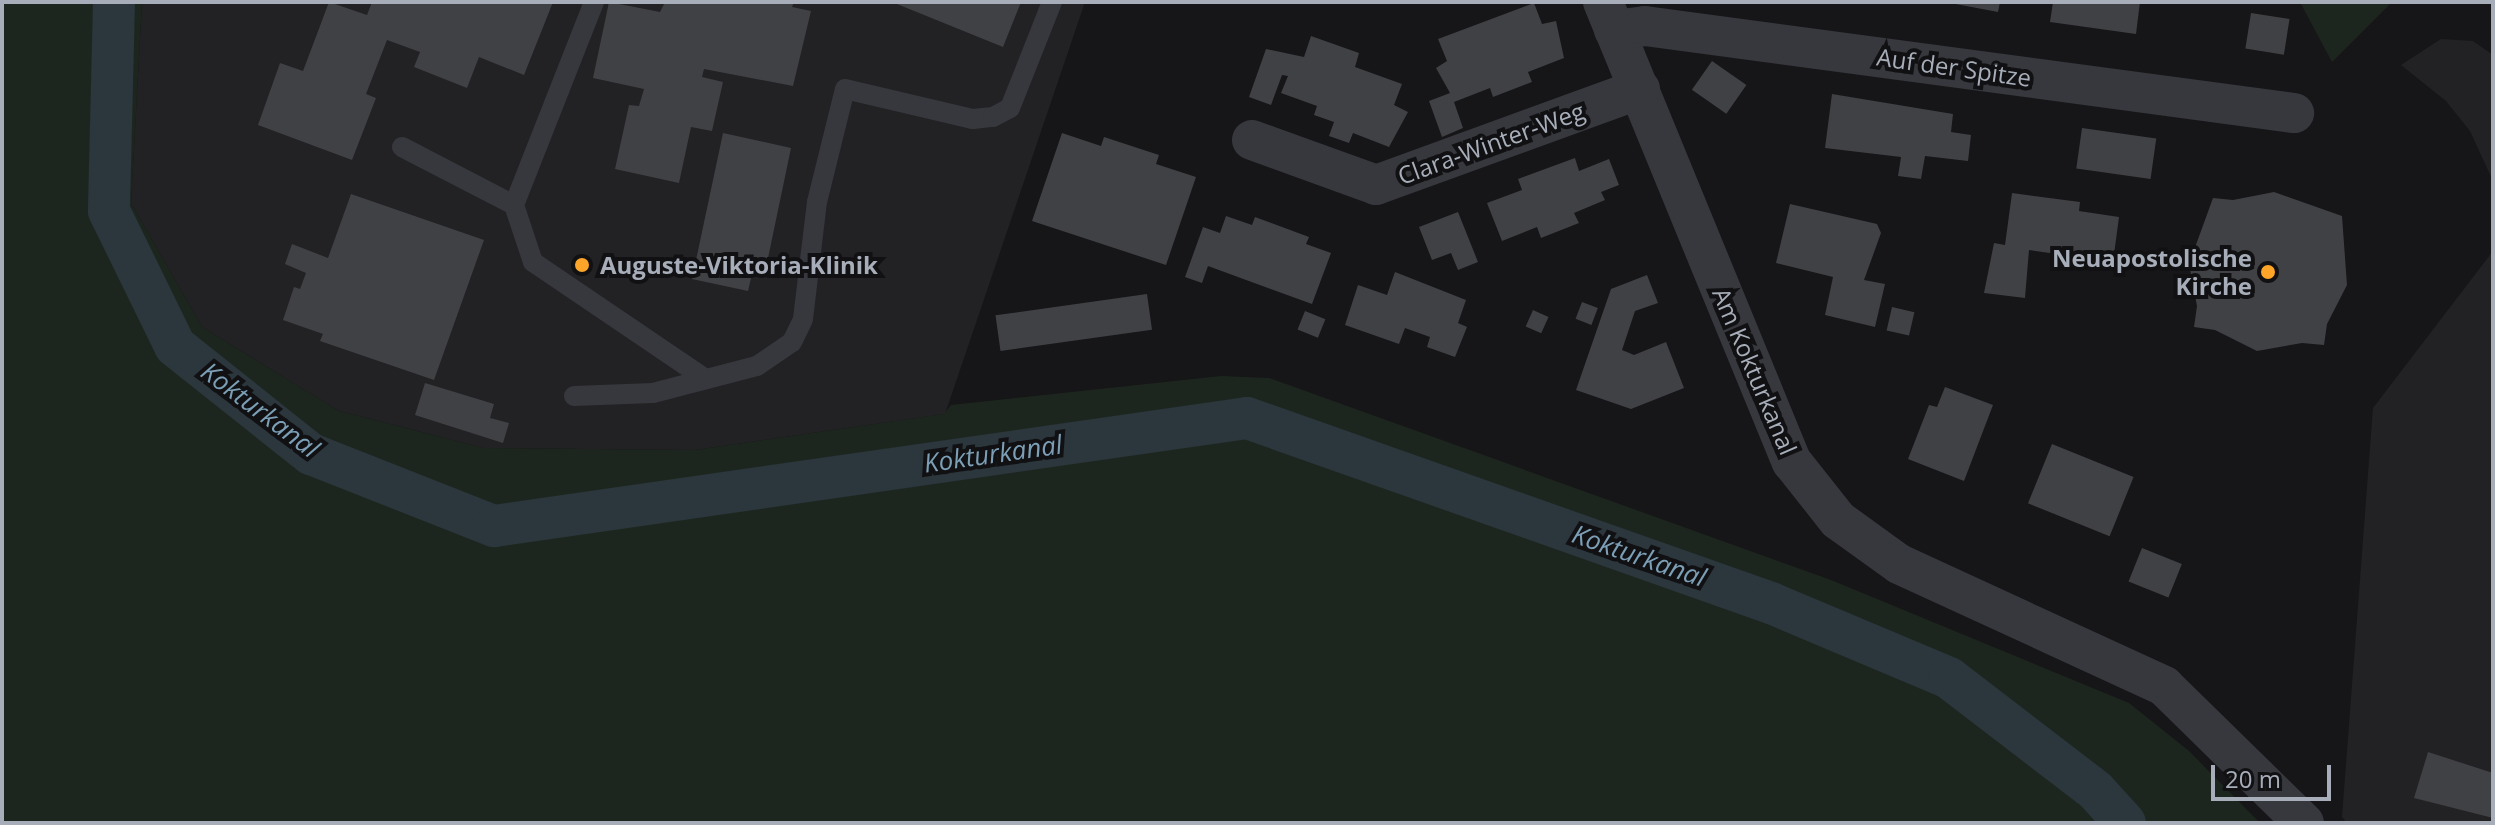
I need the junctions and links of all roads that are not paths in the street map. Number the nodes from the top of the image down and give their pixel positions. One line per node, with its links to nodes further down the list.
1 (594, 2): 8 (lane)
2 (1052, 2): 9 (lane)
3 (1608, 16): 4 (street, Am Kokturkanal); 5 (street, Auf der Spitze)
4 (1640, 89): 6 (street, Clara-Winter-Weg); 11 (street, Am Kokturkanal)
5 (2294, 113)
6 (1252, 140)
7 (402, 147): 8 (lane)
8 (514, 205): 9 (lane)
9 (706, 379): 10 (lane)
10 (574, 396)
11 (2304, 823)

